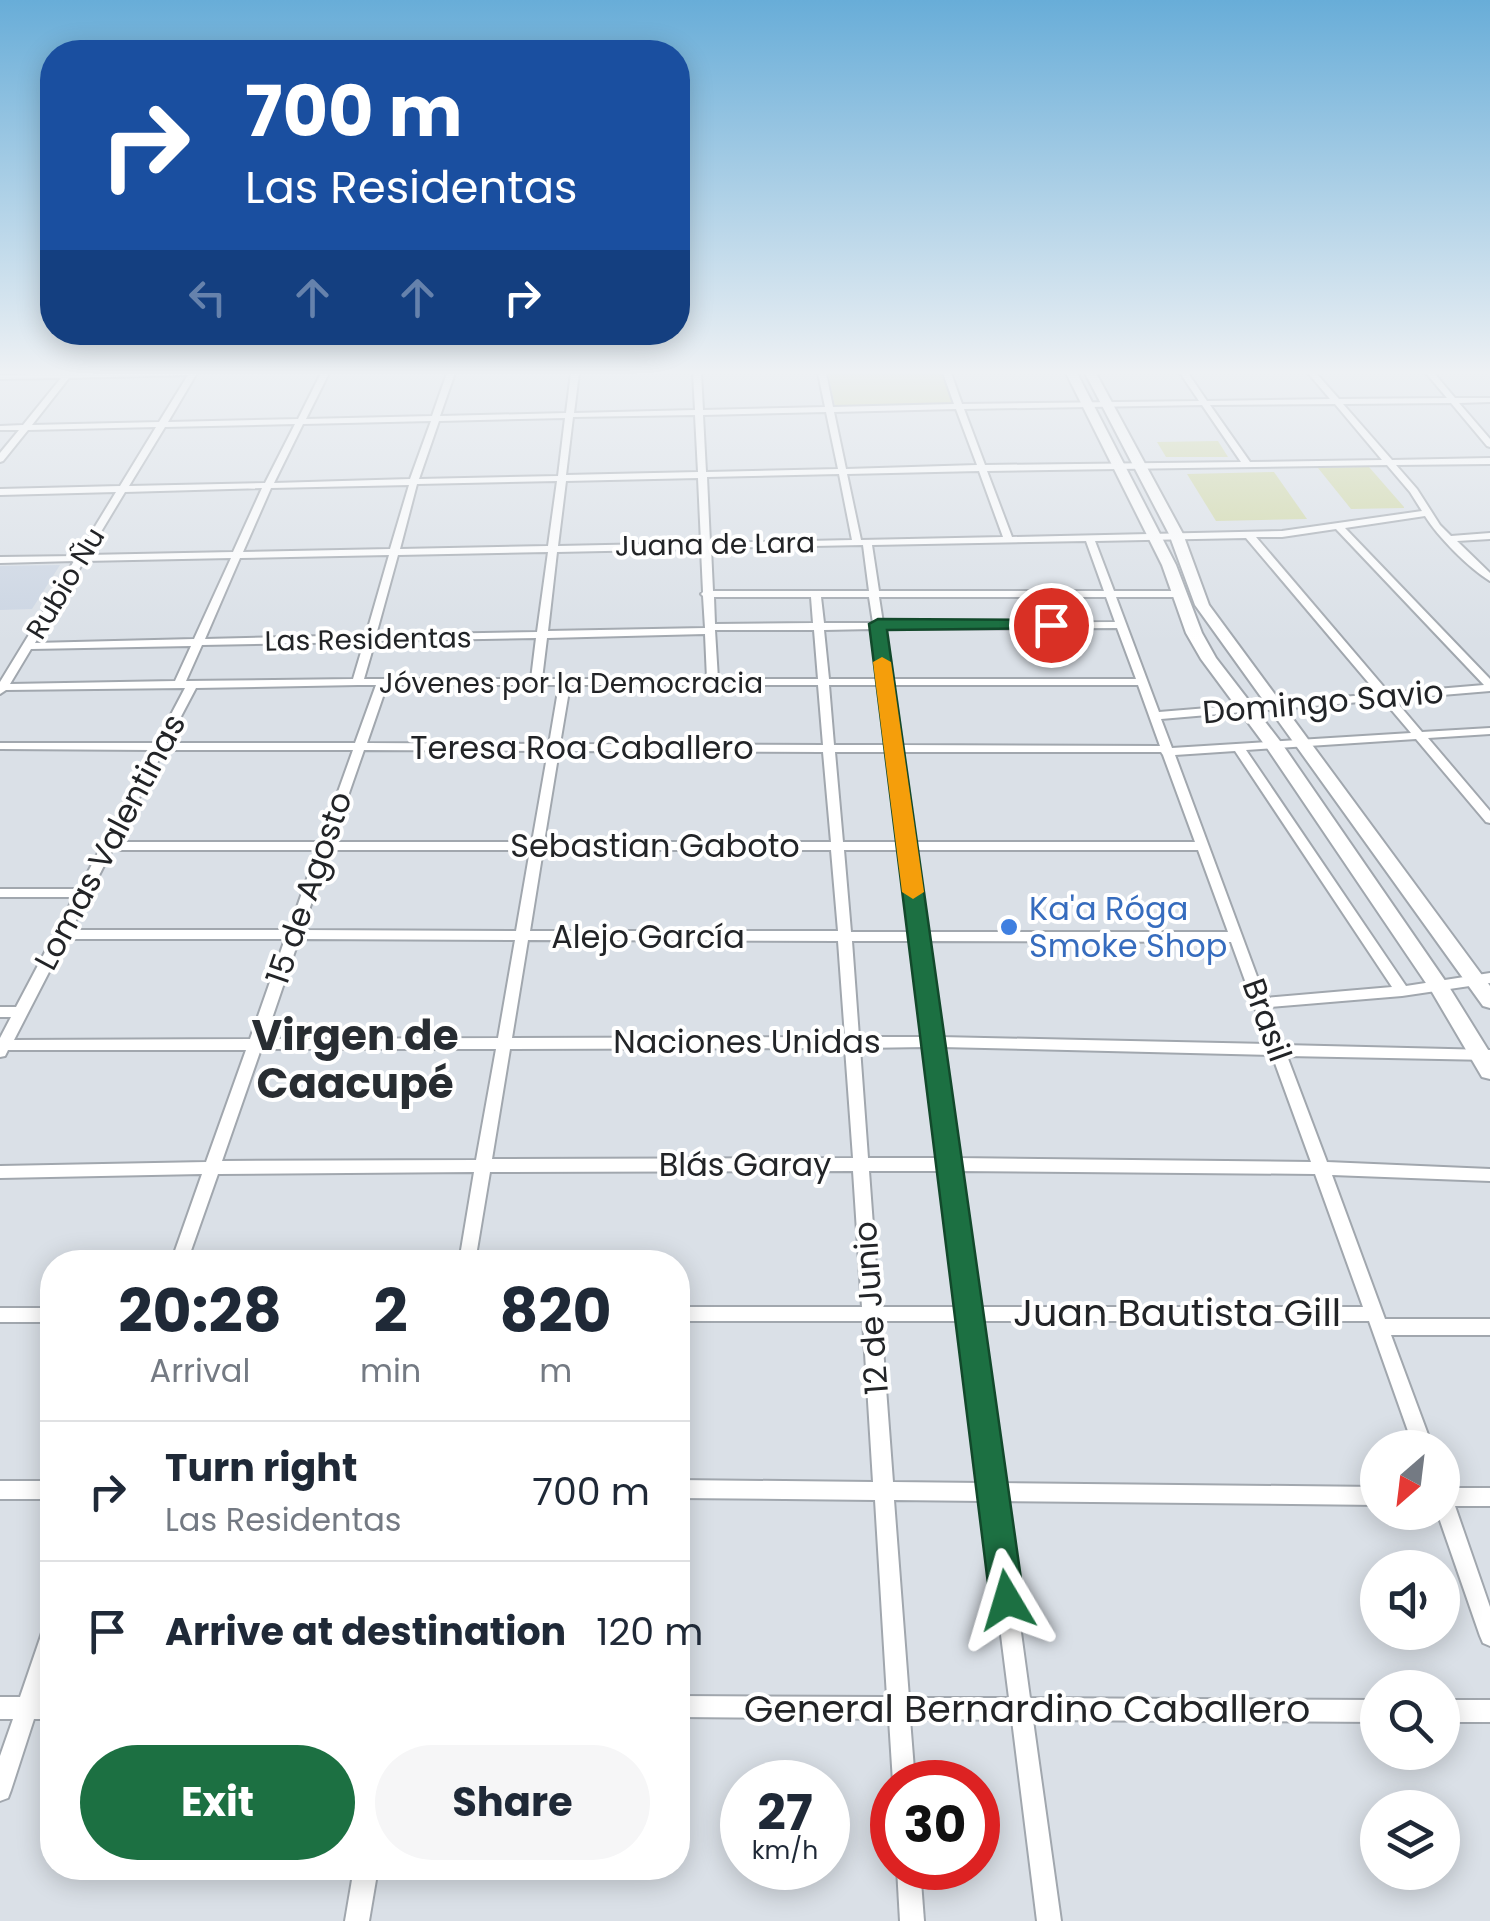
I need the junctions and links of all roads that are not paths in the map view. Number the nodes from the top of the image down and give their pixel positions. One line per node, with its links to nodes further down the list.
1 (1386, 462): 22 (street)
2 (137, 463): 20 (street, Rubio Ñu)
3 (280, 463): 19 (street, Lomas Valentinas)
4 (420, 463): 18 (street)
5 (560, 463): 17 (street)
6 (700, 463): 16 (street)
7 (840, 463): 15 (street)
8 (979, 463): 14 (street)
9 (1119, 463): 13 (main road)
10 (1341, 463): 11 (street)
11 (1247, 464): 12 (street)
12 (1141, 465): 13 (street); 24 (main road)
13 (1121, 466): 14 (street); 26 (main road)
14 (981, 468): 15 (street); 29 (street)
15 (842, 472): 16 (street); 31 (street)
16 (700, 475): 17 (street); 32 (street)
17 (558, 478): 18 (street); 33 (street)
18 (414, 481): 19 (street); 34 (street)
19 (268, 485): 20 (street); 35 (street, Lomas Valentinas)
20 (122, 488): 21 (street); 36 (street, Rubio Ñu)
21 (0, 492)
22 (1428, 513): 23 (street, Juana de Lara); 30 (street)
23 (1339, 527): 25 (street, Juana de Lara); 61 (street)
24 (1176, 534): 25 (street, Juana de Lara); 26 (street, Juana de Lara); 64 (main road)
25 (1248, 534): 63 (street)
26 (1154, 536): 28 (street, Juana de Lara); 43 (main road)
27 (1490, 536): 30 (street)
28 (1089, 537): 29 (street, Juana de Lara); 39 (street, Brasil)
29 (1008, 538): 31 (street, Juana de Lara)
30 (1448, 538): 38 (street)
31 (862, 541): 32 (street, Juana de Lara); 42 (street)
32 (705, 545): 33 (street, Juana de Lara); 40 (street)
33 (550, 548): 34 (street, Juana de Lara); 48 (street)
34 (394, 552): 35 (street, Juana de Lara); 49 (street)
35 (236, 556): 36 (street, Juana de Lara); 50 (street, Lomas Valentinas)
36 (80, 559): 37 (street, Juana de Lara); 51 (street, Rubio Ñu)
37 (0, 560)
38 (1490, 578)
39 (1109, 592): 42 (street); 43 (street); 46 (street, Brasil)
40 (706, 594): 41 (street); 47 (street)
41 (816, 594): 42 (street); 44 (street, 12 de Junio)
42 (873, 594): 45 (street)
43 (1181, 594): 65 (main road)
44 (819, 624): 45 (street, Las Residentas); 47 (street, Las Residentas); 56 (street, 12 de Junio)
45 (878, 624): 46 (street, Las Residentas); 53 (street)
46 (1120, 625): 54 (street, Brasil)
47 (710, 629): 48 (street, Las Residentas); 59 (street)
48 (540, 635): 49 (street, Las Residentas); 57 (street)
49 (370, 638): 50 (street, Las Residentas); 52 (street)
50 (200, 642): 51 (street, Las Residentas); 60 (street, Lomas Valentinas)
51 (26, 646): 62 (street, Rubio Ñu)
52 (358, 682): 55 (street, Jóvenes por la Democracia); 60 (street, Jóvenes por la Democracia)
53 (884, 682): 54 (street, Jóvenes por la Democracia); 56 (street, Jóvenes por la Democracia); 76 (street)
54 (1142, 682): 66 (street, Brasil)
55 (382, 683): 57 (street, Jóvenes por la Democracia); 73 (street, 15 de Agosto)
56 (824, 683): 59 (street, Jóvenes por la Democracia); 75 (street, 12 de Junio)
57 (536, 684): 58 (street, Jóvenes por la Democracia)
58 (564, 684): 59 (street, Jóvenes por la Democracia); 74 (street)
59 (712, 684)
60 (186, 685): 62 (street, Jóvenes por la Democracia); 72 (street, Lomas Valentinas)
61 (1490, 686): 63 (street, Domingo Savio)
62 (1, 688)
63 (1387, 697): 64 (street, Domingo Savio); 68 (street)
64 (1278, 706): 65 (street, Domingo Savio); 69 (main road)
65 (1246, 708): 66 (street, Domingo Savio); 70 (main road)
66 (1156, 716): 78 (street, Brasil)
67 (1490, 730): 68 (street, Teresa Roa Caballero)
68 (1420, 736): 69 (street, Teresa Roa Caballero); 79 (street)
69 (1306, 744): 70 (street, Teresa Roa Caballero); 94 (main road)
70 (1274, 745): 77 (street, Teresa Roa Caballero); 95 (main road)
71 (0, 746): 72 (street, Teresa Roa Caballero)
72 (159, 746): 73 (street, Teresa Roa Caballero); 81 (street, Lomas Valentinas)
73 (358, 748): 74 (street, Teresa Roa Caballero); 80 (street, 15 de Agosto)
74 (554, 748): 75 (street, Teresa Roa Caballero); 85 (street)
75 (829, 748): 76 (street, Teresa Roa Caballero); 82 (street, 12 de Junio)
76 (893, 748): 78 (street, Teresa Roa Caballero); 83 (street)
77 (1238, 748): 78 (street, Teresa Roa Caballero); 96 (street)
78 (1165, 751): 84 (street, Brasil)
79 (1490, 819)
80 (324, 845): 81 (street, Sebastian Gaboto); 85 (street, Sebastian Gaboto); 89 (street, 15 de Agosto)
81 (107, 846): 86 (street, Lomas Valentinas)
82 (838, 846): 83 (street, Sebastian Gaboto); 85 (street, Sebastian Gaboto); 92 (street, 12 de Junio)
83 (906, 846): 84 (street, Sebastian Gaboto); 93 (street)
84 (1203, 846): 91 (street, Brasil)
85 (537, 847): 90 (street)
86 (83, 892): 87 (street); 88 (street, Lomas Valentinas)
87 (0, 893)
88 (62, 934): 89 (street, Alejo García); 100 (street, Lomas Valentinas)
89 (292, 935): 90 (street, Alejo García); 104 (street, 15 de Agosto)
90 (524, 936): 92 (street, Alejo García); 103 (street)
91 (1235, 936): 93 (street, Alejo García); 98 (street, Brasil)
92 (845, 938): 93 (street, Alejo García); 101 (street, 12 de Junio)
93 (920, 938): 102 (street)
94 (1483, 979): 95 (street); 97 (main road)
95 (1440, 987): 96 (street); 107 (main road)
96 (1402, 992): 98 (street)
97 (1490, 1001)
98 (1262, 1003): 106 (street, Brasil)
99 (0, 1012): 100 (street)
100 (22, 1012): 105 (street, Lomas Valentinas)
101 (851, 1042): 102 (street, Naciones Unidas); 103 (street, Naciones Unidas); 109 (street, 12 de Junio)
102 (936, 1042): 106 (street, Naciones Unidas); 108 (street)
103 (506, 1043): 104 (street, Naciones Unidas); 111 (street)
104 (255, 1044): 105 (street, Naciones Unidas); 110 (street, 15 de Agosto)
105 (2, 1049)
106 (1277, 1049): 107 (street, Naciones Unidas); 112 (street, Brasil)
107 (1487, 1060)
108 (952, 1164): 109 (street, Blás Garay); 112 (street, Blás Garay); 117 (street)
109 (860, 1165): 111 (street, Blás Garay); 119 (street, 12 de Junio)
110 (212, 1166): 111 (street, Blás Garay); 113 (street, Blás Garay); 115 (street, 15 de Agosto)
111 (484, 1166): 116 (street)
112 (1320, 1166): 114 (street, Blás Garay); 122 (street, Brasil)
113 (0, 1172)
114 (1490, 1175)
115 (183, 1250)
116 (469, 1250)
117 (969, 1312): 119 (street, Juan Bautista Gill); 122 (street, Juan Bautista Gill); 129 (street)
118 (690, 1314): 119 (street, Juan Bautista Gill)
119 (872, 1314): 125 (street, 12 de Junio)
120 (0, 1315): 121 (street)
121 (40, 1315)
122 (1378, 1320): 123 (street, Juan Bautista Gill); 124 (street, Brasil)
123 (1490, 1327)
124 (1418, 1430)
125 (883, 1488): 126 (street); 129 (street); 140 (street, 12 de Junio)
126 (690, 1489)
127 (0, 1490): 128 (street)
128 (40, 1490)
129 (994, 1490): 130 (street); 141 (street)
130 (1360, 1496)
131 (1490, 1496): 132 (street)
132 (1460, 1497)
133 (1453, 1530): 134 (street)
134 (1490, 1636)
135 (40, 1667): 138 (street)
136 (690, 1707): 140 (street, General Bernardino Caballero)
137 (0, 1708): 138 (street)
138 (27, 1708): 139 (street); 146 (street)
139 (40, 1708)
140 (899, 1709): 141 (street, General Bernardino Caballero); 145 (street, 12 de Junio)
141 (1021, 1710): 142 (street, General Bernardino Caballero); 151 (street)
142 (1360, 1711)
143 (1460, 1711): 144 (street)
144 (1490, 1711)
145 (902, 1760)
146 (0, 1790)
147 (364, 1880): 149 (street)
148 (910, 1890): 150 (street)
149 (357, 1921)
150 (912, 1921)
151 (1048, 1921)

